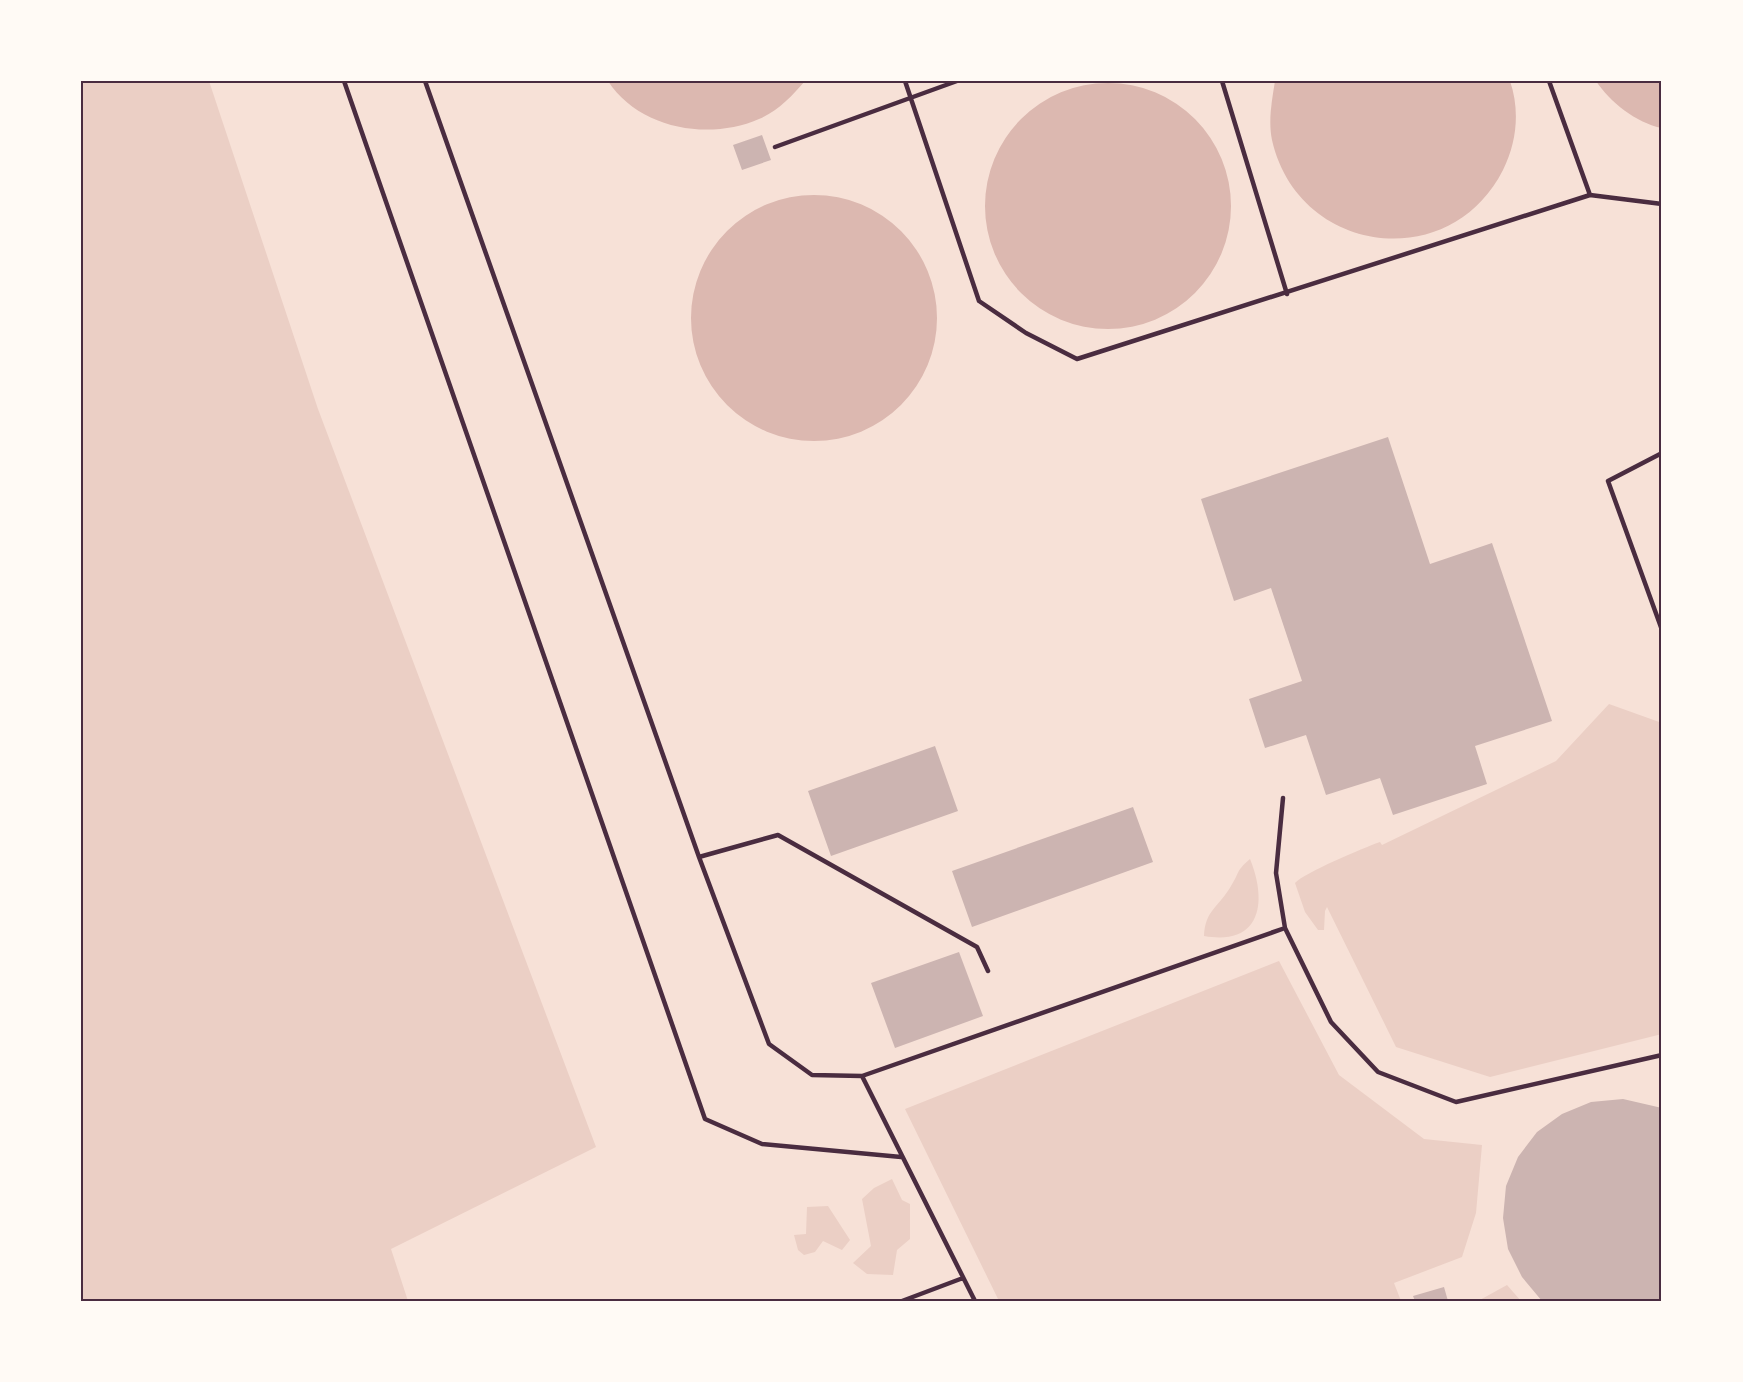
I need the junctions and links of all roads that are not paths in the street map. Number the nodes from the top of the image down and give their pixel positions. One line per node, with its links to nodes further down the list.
1 (344, 81): 20 (lane)
2 (425, 81): 15 (lane)
3 (905, 81): 7 (lane)
4 (957, 81): 7 (lane)
5 (1222, 81): 11 (lane)
6 (1549, 81): 9 (lane)
7 (910, 98): 8 (lane); 11 (lane)
8 (775, 147)
9 (1590, 195): 10 (lane); 11 (lane)
10 (1662, 204)
11 (1287, 294)
12 (1662, 453): 13 (lane)
13 (1662, 630)
14 (1283, 798): 16 (lane)
15 (699, 857): 17 (lane); 19 (lane)
16 (1285, 928): 18 (lane); 19 (lane)
17 (988, 971)
18 (1662, 1054)
19 (862, 1076): 20 (lane)
20 (901, 1157): 21 (lane)
21 (963, 1278): 22 (lane); 23 (lane)
22 (902, 1301)
23 (975, 1301)

